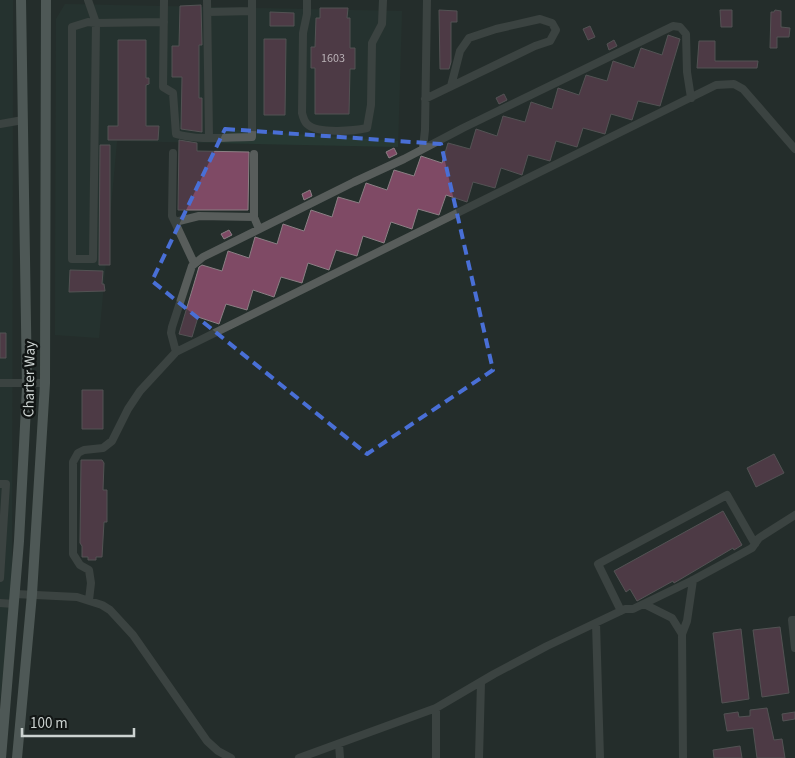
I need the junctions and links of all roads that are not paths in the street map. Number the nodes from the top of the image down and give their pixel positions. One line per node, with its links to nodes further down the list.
1 (21, 0): 17 (main road)
2 (46, 0): 31 (main road, Charter Way)
3 (88, 0): 13 (street)
4 (164, 0): 12 (street)
5 (207, 0): 11 (street)
6 (252, 0): 10 (street)
7 (307, 0): 8 (street)
8 (383, 0)
9 (427, 0): 16 (street)
10 (252, 11): 11 (street); 19 (street)
11 (208, 12): 19 (street)
12 (164, 22): 13 (street); 19 (street)
13 (96, 23): 13 (street)
14 (451, 86): 14 (street); 16 (street)
15 (691, 98): 20 (street); 21 (street); 28 (street)
16 (425, 99): 20 (street)
17 (23, 120): 18 (street); 30 (main road)
18 (0, 124)
19 (209, 137)
20 (423, 148): 26 (street)
21 (795, 148)
22 (173, 153): 25 (street)
23 (254, 154): 24 (street)
24 (254, 217): 25 (street); 26 (street)
25 (175, 222): 27 (street)
26 (259, 229): 27 (street)
27 (194, 263): 28 (street)
28 (176, 352): 39 (street)
29 (0, 383): 30 (street)
30 (26, 383): 31 (street); 38 (main road)
31 (45, 383): 37 (main road, Charter Way)
32 (0, 484): 35 (street)
33 (795, 514): 34 (street)
34 (755, 544): 36 (street); 42 (street)
35 (0, 578)
36 (693, 580): 41 (street); 45 (street)
37 (32, 594): 38 (street); 39 (street); 53 (main road, Charter Way)
38 (14, 599): 40 (street); 49 (main road); 52 (main road)
39 (88, 600): 54 (street)
40 (0, 603)
41 (644, 604): 42 (street); 45 (street)
42 (621, 611): 44 (street)
43 (795, 620): 46 (street)
44 (596, 623): 47 (street); 59 (street)
45 (682, 634): 60 (street)
46 (795, 648)
47 (481, 682): 48 (street); 58 (street)
48 (436, 708): 50 (street); 57 (street)
49 (0, 713)
50 (339, 744): 51 (street); 56 (street)
51 (315, 755): 55 (street)
52 (2, 758)
53 (17, 758)
54 (231, 758)
55 (299, 758)
56 (340, 758)
57 (436, 758)
58 (479, 758)
59 (600, 758)
60 (683, 758)

